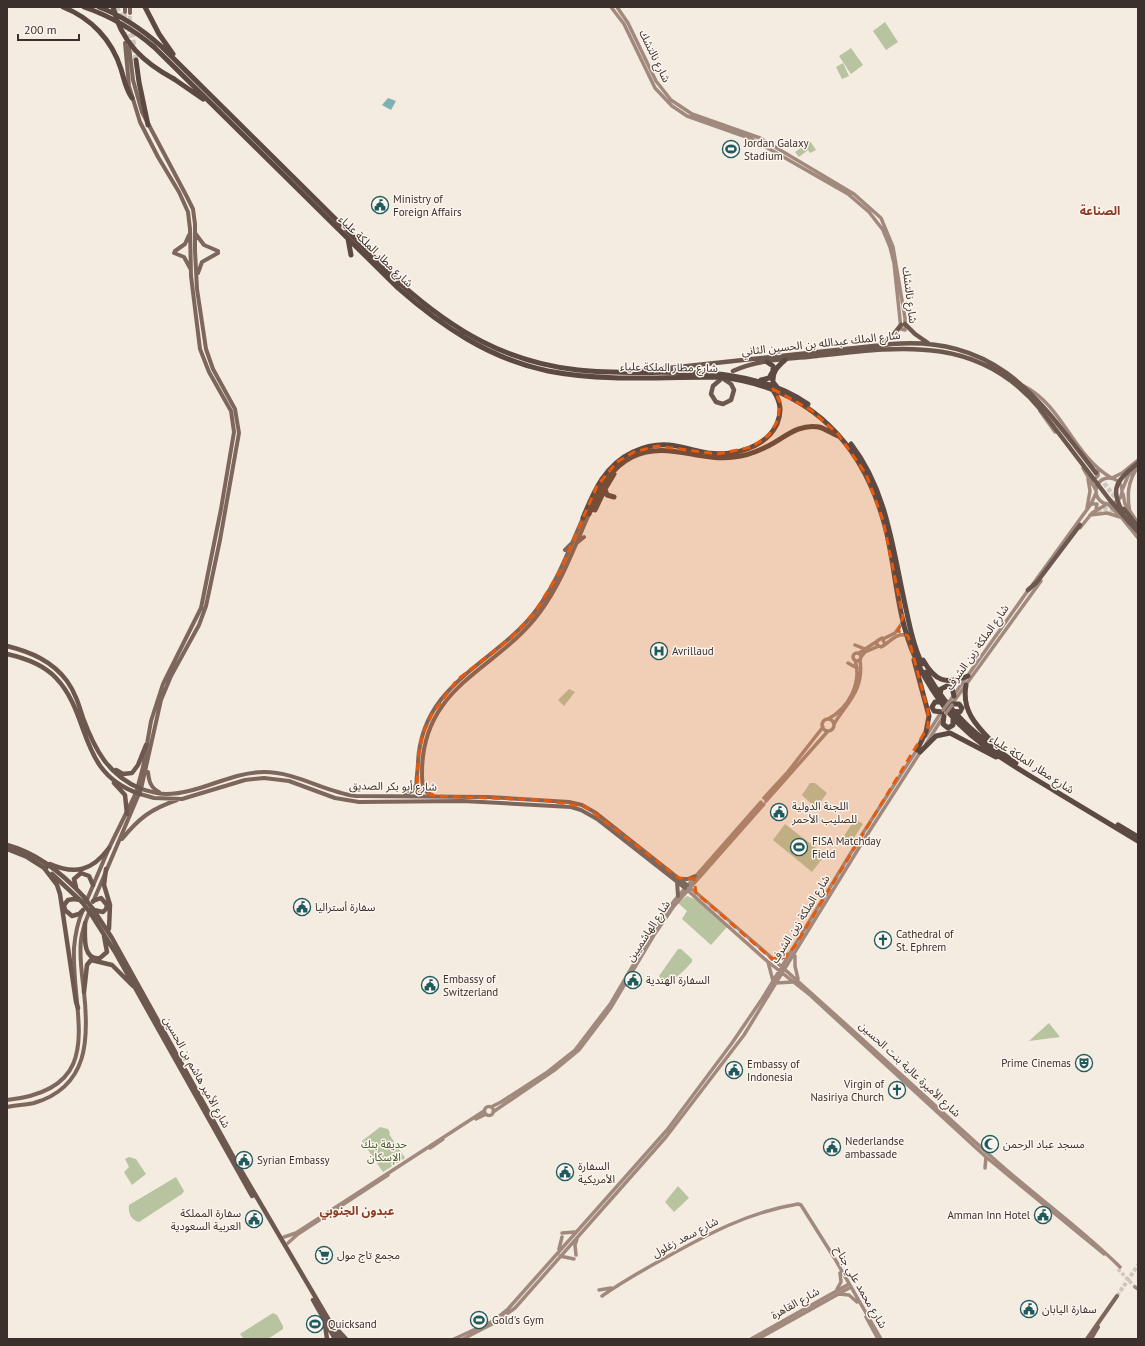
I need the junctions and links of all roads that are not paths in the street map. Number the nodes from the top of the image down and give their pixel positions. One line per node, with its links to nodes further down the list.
1 (63, 7): 15 (highway)
2 (84, 7): 16 (highway, شارع مطار الملكة علياء)
3 (99, 7): 14 (highway, شارع مطار الملكة علياء)
4 (113, 7): 16 (highway, bridge)
5 (125, 7): 6 (main road)
6 (130, 7)
7 (145, 7): 14 (highway)
8 (612, 7): 12 (main road, شارع نالتشك)
9 (617, 7): 12 (main road, شارع نالتشك)
10 (125, 44): 15 (main road)
11 (129, 46): 17 (main road)
12 (642, 56): 24 (main road, شارع نالتشك)
13 (136, 60): 17 (highway)
14 (178, 62): 30 (highway, شارع مطار الملكة علياء)
15 (132, 98): 18 (main road)
16 (219, 110): 20 (highway, شارع مطار الملكة علياء)
17 (148, 125): 19 (main road)
18 (190, 229): 22 (main road); 22 (main road)
19 (195, 233): 23 (main road); 23 (main road)
20 (347, 238): 21 (highway); 31 (highway, شارع مطار الملكة علياء)
21 (351, 255)
22 (191, 276): 102 (main road)
23 (196, 280): 106 (main road)
24 (903, 324): 25 (highway); 26 (highway)
25 (881, 345): 26 (highway, شارع الملك عبدالله بن الحسين الثاني); 30 (highway, شارع الملك عبدالله بن الحسين الثاني)
26 (931, 345): 33 (highway, شارع الملك عبدالله بن الحسين الثاني)
27 (785, 360): 28 (highway, شارع الملك عبدالله بن الحسين الثاني); 34 (highway); 35 (highway, شارع الملك عبدالله بن الحسين الثاني)
28 (767, 362): 29 (highway, شارع الملك عبدالله بن الحسين الثاني); 32 (highway)
29 (733, 371)
30 (640, 372): 32 (highway, شارع مطار الملكة علياء)
31 (720, 379): 31 (highway); 32 (highway, شارع مطار الملكة علياء)
32 (755, 381): 34 (highway, شارع مطار الملكة علياء)
33 (1024, 386): 42 (highway, شارع الملك عبدالله بن الحسين الثاني); 42 (main road)
34 (775, 388): 36 (highway, شارع مطار الملكة علياء); 37 (highway); 85 (highway, شارع مطار الملكة علياء)
35 (1040, 409): 44 (main road); 62 (highway, شارع الملك عبدالله بن الحسين الثاني, bridge)
36 (841, 438): 37 (highway); 74 (highway, شارع مطار الملكة علياء)
37 (665, 447): 41 (highway); 60 (highway)
38 (1138, 460): 43 (main road)
39 (1138, 463): 62 (highway, bridge)
40 (1138, 467): 45 (main road); 57 (main road)
41 (615, 469): 48 (highway); 58 (highway)
42 (1097, 471): 46 (main road); 47 (main road)
43 (1122, 473): 45 (main road); 46 (main road)
44 (1087, 474): 47 (main road); 56 (main road)
45 (1128, 476): 49 (main road)
46 (1111, 478): 49 (main road); 50 (main road)
47 (1090, 480): 50 (main road)
48 (605, 489): 51 (highway); 54 (highway)
49 (1123, 491): 53 (main road); 57 (main road)
50 (1096, 492): 52 (main road, شارع الملكة زين الشرف); 53 (main road)
51 (614, 497)
52 (1091, 504): 55 (main road); 56 (main road, شارع الملكة زين الشرف)
53 (1108, 504): 55 (main road, شارع الملكة زين الشرف); 61 (main road)
54 (595, 510)
55 (1095, 511): 59 (main road, شارع الملكة زين الشرف)
56 (1086, 512): 71 (main road, شارع الملكة زين الشرف)
57 (1128, 512): 61 (main road); 63 (main road); 65 (highway)
58 (589, 514): 69 (main road)
59 (1090, 515): 61 (main road); 91 (main road, شارع الملكة زين الشرف)
60 (583, 518): 69 (main road)
61 (1123, 518): 68 (main road)
62 (1130, 522): 66 (highway, شارع الملك عبدالله بن الحسين الثاني)
63 (1138, 523)
64 (1080, 525): 71 (highway)
65 (1138, 527)
66 (1138, 532)
67 (584, 537): 69 (main road)
68 (1138, 538)
69 (575, 543): 70 (main road); 72 (main road); 108 (main road)
70 (565, 550)
71 (1028, 590): 90 (main road, شارع الملكة زين الشرف)
72 (546, 604): 73 (main road); 109 (main road)
73 (546, 612)
74 (903, 621): 75 (highway, شارع مطار الملكة علياء); 76 (main road)
75 (908, 636): 78 (main road); 85 (highway, شارع مطار الملكة علياء)
76 (883, 639): 77 (main road); 78 (main road)
77 (876, 642): 81 (main road); 82 (main road)
78 (885, 644): 81 (main road)
79 (855, 645): 82 (main road)
80 (7, 646): 105 (highway, شارع أبو بكر الصديق)
81 (879, 646): 86 (main road)
82 (865, 649): 83 (main road)
83 (858, 652): 86 (main road); 87 (main road)
84 (7, 654): 107 (highway, شارع أبو بكر الصديق)
85 (916, 655): 90 (highway); 92 (highway, شارع مطار الملكة علياء); 94 (highway, شارع مطار الملكة علياء); 103 (highway)
86 (861, 658): 87 (main road); 99 (main road)
87 (855, 660): 89 (main road)
88 (848, 663): 89 (main road)
89 (857, 668): 98 (main road)
90 (968, 676): 93 (main road, شارع الملكة زين الشرف)
91 (966, 685): 95 (main road, شارع الملكة زين الشرف); 104 (highway)
92 (940, 696): 93 (highway); 95 (highway, شارع مطار الملكة علياء)
93 (954, 696): 95 (main road, شارع الملكة زين الشرف)
94 (940, 702): 96 (highway); 97 (highway, شارع مطار الملكة علياء)
95 (951, 705): 96 (main road, شارع الملكة زين الشرف, bridge); 104 (highway, شارع مطار الملكة علياء)
96 (944, 713): 97 (highway); 103 (main road, شارع الملكة زين الشرف)
97 (953, 717): 104 (highway, شارع مطار الملكة علياء)
98 (828, 719): 99 (main road); 100 (main road)
99 (834, 724): 101 (main road)
100 (823, 727): 101 (main road); 115 (main road, شارع الهاشميين)
101 (828, 731): 115 (main road, شارع الهاشميين)
102 (146, 745): 105 (highway); 110 (main road)
103 (919, 751): 104 (highway); 141 (main road, شارع الملكة زين الشرف); 142 (main road, شارع الملكة زين الشرف)
104 (1006, 758): 117 (highway, شارع مطار الملكة علياء); 119 (highway, شارع مطار الملكة علياء)
105 (109, 766): 110 (highway, شارع أبو بكر الصديق)
106 (148, 767): 110 (main road); 111 (main road)
107 (108, 775): 110 (highway, شارع أبو بكر الصديق); 116 (highway)
108 (417, 781): 109 (main road); 112 (main road)
109 (422, 781): 113 (main road)
110 (139, 791): 111 (main road, شارع أبو بكر الصديق); 114 (main road, شارع أبو بكر الصديق); 116 (main road); 118 (main road)
111 (165, 794): 112 (main road, شارع أبو بكر الصديق)
112 (400, 796): 113 (main road, شارع أبو بكر الصديق)
113 (436, 796): 123 (main road, شارع أبو بكر الصديق)
114 (182, 799): 118 (main road); 123 (main road, شارع أبو بكر الصديق)
115 (763, 801): 127 (main road, شارع الهاشميين)
116 (127, 814): 121 (main road)
117 (1138, 837)
118 (119, 842): 126 (main road)
119 (1138, 842)
120 (7, 845): 124 (highway, شارع الأمير هاشم بن الحسين)
121 (109, 848): 124 (highway); 129 (main road)
122 (7, 849): 125 (highway, شارع الأمير هاشم بن الحسين)
123 (645, 853): 128 (main road, شارع أبو بكر الصديق)
124 (43, 862): 131 (highway, شارع الأمير هاشم بن الحسين)
125 (44, 868): 134 (highway, شارع الأمير هاشم بن الحسين); 149 (highway)
126 (106, 869): 135 (main road); 140 (highway)
127 (696, 877): 128 (main road); 130 (main road, شارع الهاشميين); 132 (main road)
128 (678, 880): 130 (main road, شارع أبو بكر الصديق); 133 (main road)
129 (92, 885): 131 (highway); 136 (main road)
130 (687, 887): 132 (main road, شارع الأميرة عالية بنت الحسين); 133 (main road, شارع الهاشميين)
131 (77, 890): 134 (highway, شارع الأمير هاشم بن الحسين)
132 (696, 894): 133 (main road); 143 (main road, شارع الأميرة عالية بنت الحسين)
133 (680, 897): 153 (main road, شارع الهاشميين); 155 (main road, شارع الهاشميين)
134 (82, 900): 136 (highway); 137 (highway, شارع الأمير هاشم بن الحسين, bridge)
135 (93, 901): 137 (highway); 138 (main road)
136 (83, 910): 149 (main road)
137 (93, 911): 139 (highway, شارع الأمير هاشم بن الحسين); 140 (highway, شارع الأمير هاشم بن الحسين)
138 (85, 923): 139 (highway); 148 (main road)
139 (103, 930): 147 (highway, شارع الأمير هاشم بن الحسين)
140 (109, 933): 158 (highway, شارع الأمير هاشم بن الحسين)
141 (795, 946): 143 (main road); 144 (main road, شارع الملكة زين الشرف)
142 (795, 953): 144 (main road, شارع الملكة زين الشرف); 145 (main road)
143 (769, 960): 144 (main road, شارع الأميرة عالية بنت الحسين); 146 (main road)
144 (782, 970): 145 (main road, شارع الأميرة عالية بنت الحسين); 146 (main road, شارع الملكة زين الشرف)
145 (796, 981): 146 (main road); 150 (main road, شارع الأميرة عالية بنت الحسين)
146 (775, 982): 160 (main road, شارع الملكة زين الشرف)
147 (135, 987): 148 (highway); 158 (highway, شارع الأمير هاشم بن الحسين)
148 (84, 992): 152 (main road)
149 (78, 1008): 151 (main road)
150 (855, 1034): 156 (main road, شارع الأميرة عالية بنت الحسين); 156 (main road, شارع الأميرة عالية بنت الحسين)
151 (7, 1100)
152 (7, 1107)
153 (491, 1107): 154 (main road, شارع الهاشميين); 155 (main road)
154 (485, 1112): 155 (main road, شارع الهاشميين); 161 (main road); 162 (main road)
155 (493, 1112)
156 (986, 1157): 157 (main road)
157 (986, 1168)
158 (261, 1208): 172 (highway, شارع الأمير هاشم بن الحسين)
159 (768, 1210): 163 (main road, شارع محمد علي جناح); 167 (main road, شارع سعد زغلول)
160 (578, 1233): 164 (main road, شارع الملكة زين الشرف); 164 (main road); 164 (main road)
161 (284, 1237)
162 (288, 1243)
163 (825, 1245): 165 (main road, شارع محمد علي جناح); 166 (main road, شارع محمد علي جناح)
164 (559, 1255): 177 (main road); 178 (main road)
165 (840, 1273): 166 (main road, شارع محمد علي جناح); 169 (main road)
166 (849, 1286): 169 (main road, شارع القاهرة); 171 (main road, شارع محمد علي جناح); 182 (main road, شارع محمد علي جناح)
167 (612, 1288): 168 (main road, شارع سعد زغلول); 170 (main road, شارع سعد زغلول)
168 (599, 1290)
169 (836, 1293): 171 (main road); 179 (main road, شارع القاهرة); 180 (main road, شارع القاهرة)
170 (602, 1296)
171 (857, 1302): 181 (main road, شارع محمد علي جناح)
172 (326, 1320): 173 (highway); 174 (highway, شارع الأمير هاشم بن الحسين); 175 (highway, شارع الأمير هاشم بن الحسين); 176 (highway)
173 (327, 1339)
174 (335, 1339)
175 (340, 1339)
176 (346, 1339)
177 (454, 1339)
178 (463, 1339)
179 (751, 1339)
180 (758, 1339)
181 (878, 1339)
182 (881, 1339)
183 (1087, 1339): 184 (main road)
184 (1091, 1339)

